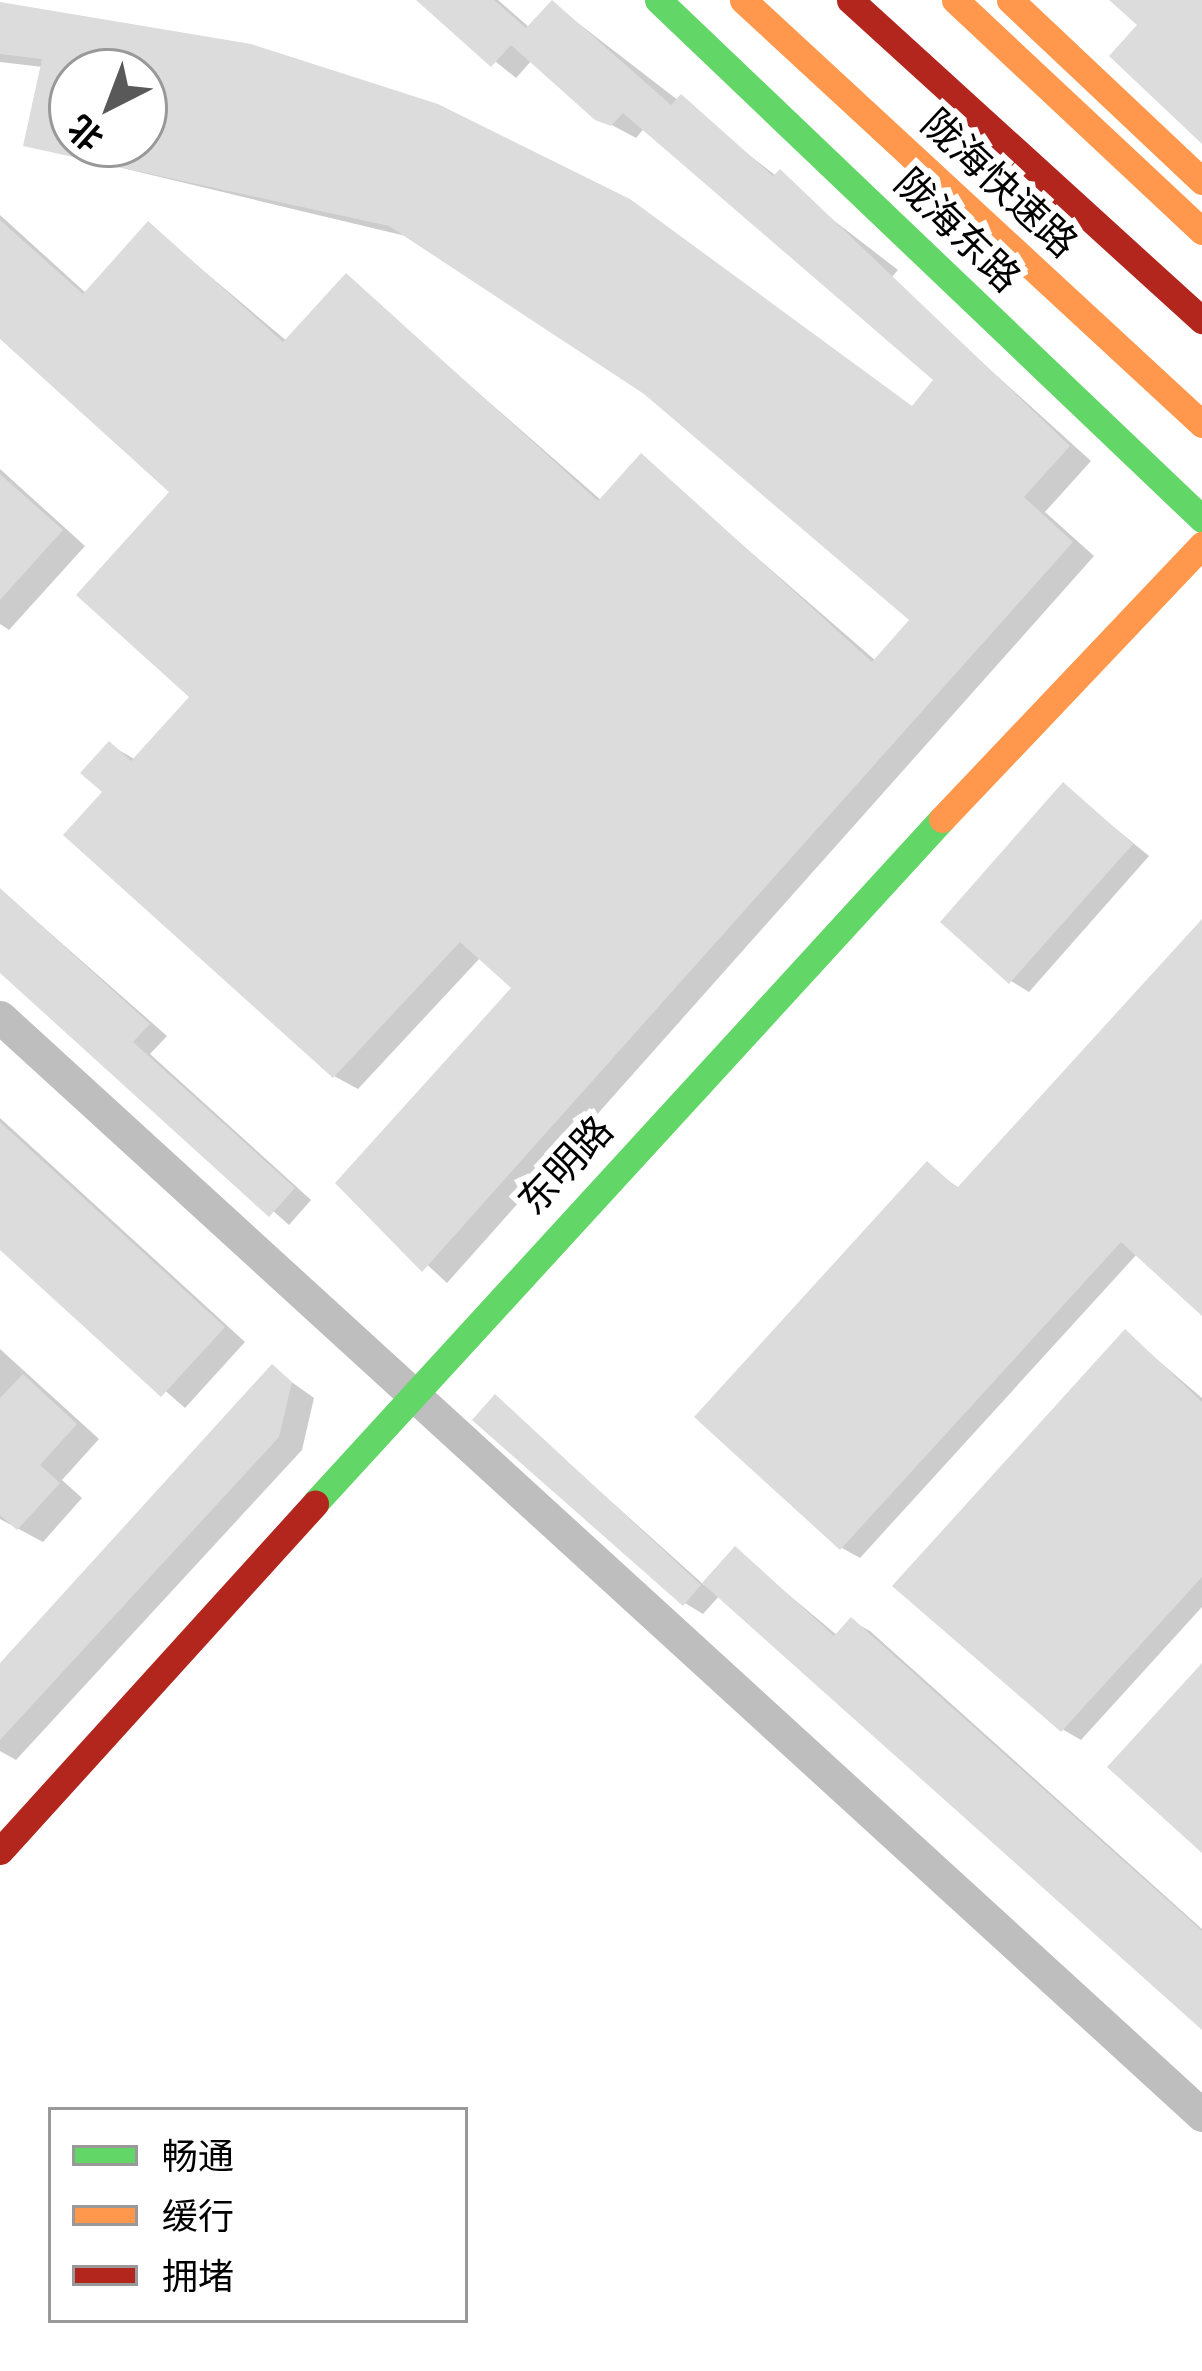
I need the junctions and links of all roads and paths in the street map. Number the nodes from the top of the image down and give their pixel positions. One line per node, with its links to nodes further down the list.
1 (658, 0): 10 (main road, 陇海东路)
2 (743, 0): 9 (main road, 陇海快速路)
3 (850, 0): 8 (main road, 陇海快速路)
4 (955, 0): 7 (main road)
5 (1010, 0): 6 (main road)
6 (1202, 181)
7 (1202, 231)
8 (1202, 320)
9 (1202, 424)
10 (1202, 519)
11 (1202, 545): 13 (main road, 东明路)
12 (0, 1017): 13 (street)
13 (410, 1392): 14 (main road, 东明路); 15 (street)
14 (0, 1852)
15 (1202, 2115)

